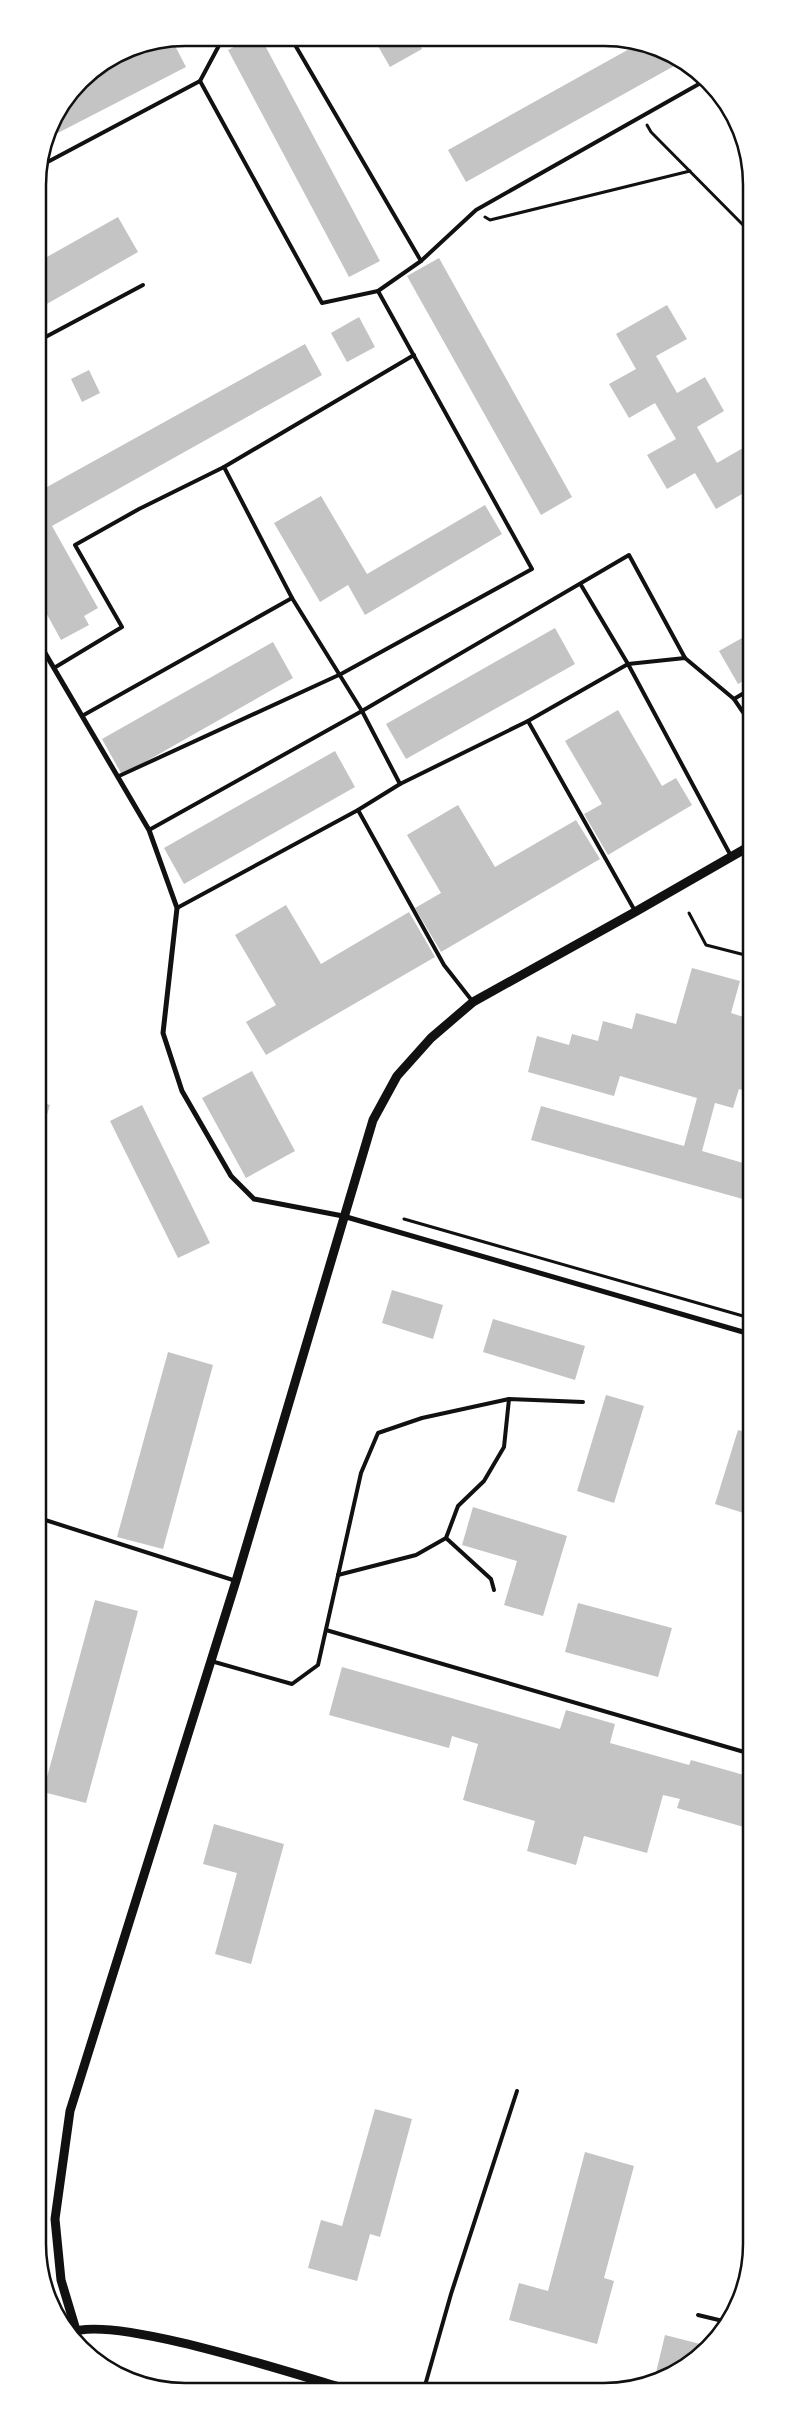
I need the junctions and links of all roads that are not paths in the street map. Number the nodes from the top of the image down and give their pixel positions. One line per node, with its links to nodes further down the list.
1 (218, 47): 3 (lane)
2 (296, 47): 6 (lane)
3 (200, 81): 5 (lane); 8 (lane)
4 (699, 84): 6 (lane)
5 (48, 162)
6 (421, 262): 8 (lane)
7 (143, 285): 9 (lane)
8 (378, 291): 10 (lane)
9 (47, 336)
10 (414, 355): 11 (lane); 18 (lane)
11 (224, 468): 13 (lane); 17 (lane)
12 (581, 584): 15 (lane); 16 (lane); 21 (lane)
13 (292, 598): 18 (lane); 23 (lane)
14 (47, 656): 17 (street)
15 (685, 658): 16 (lane); 20 (lane)
16 (628, 664): 24 (lane); 30 (lane)
17 (54, 668): 23 (street)
18 (341, 674): 21 (lane); 25 (lane)
19 (743, 694): 20 (lane)
20 (734, 699): 22 (lane)
21 (362, 710): 26 (lane); 28 (lane)
22 (743, 712)
23 (82, 716): 25 (street)
24 (528, 721): 26 (lane); 32 (lane)
25 (119, 776): 28 (street)
26 (400, 784): 27 (lane)
27 (358, 810): 31 (lane); 33 (lane)
28 (149, 830): 31 (street)
29 (743, 850): 30 (street)
30 (731, 856): 32 (street)
31 (177, 908): 34 (street)
32 (635, 912): 33 (street)
33 (473, 1002): 34 (street)
34 (343, 1216): 35 (street); 41 (street)
35 (742, 1332)
36 (509, 1399): 37 (lane); 39 (lane); 40 (lane)
37 (584, 1402)
38 (46, 1520): 41 (lane)
39 (446, 1538): 40 (lane); 42 (lane)
40 (338, 1574): 43 (lane)
41 (236, 1581): 44 (street)
42 (494, 1590)
43 (326, 1630): 44 (lane); 45 (lane)
44 (211, 1661): 49 (street)
45 (742, 1751)
46 (517, 2091): 52 (lane)
47 (698, 2315): 48 (lane)
48 (719, 2320)
49 (71, 2321)
50 (78, 2332): 51 (street)
51 (325, 2383)
52 (426, 2383)

